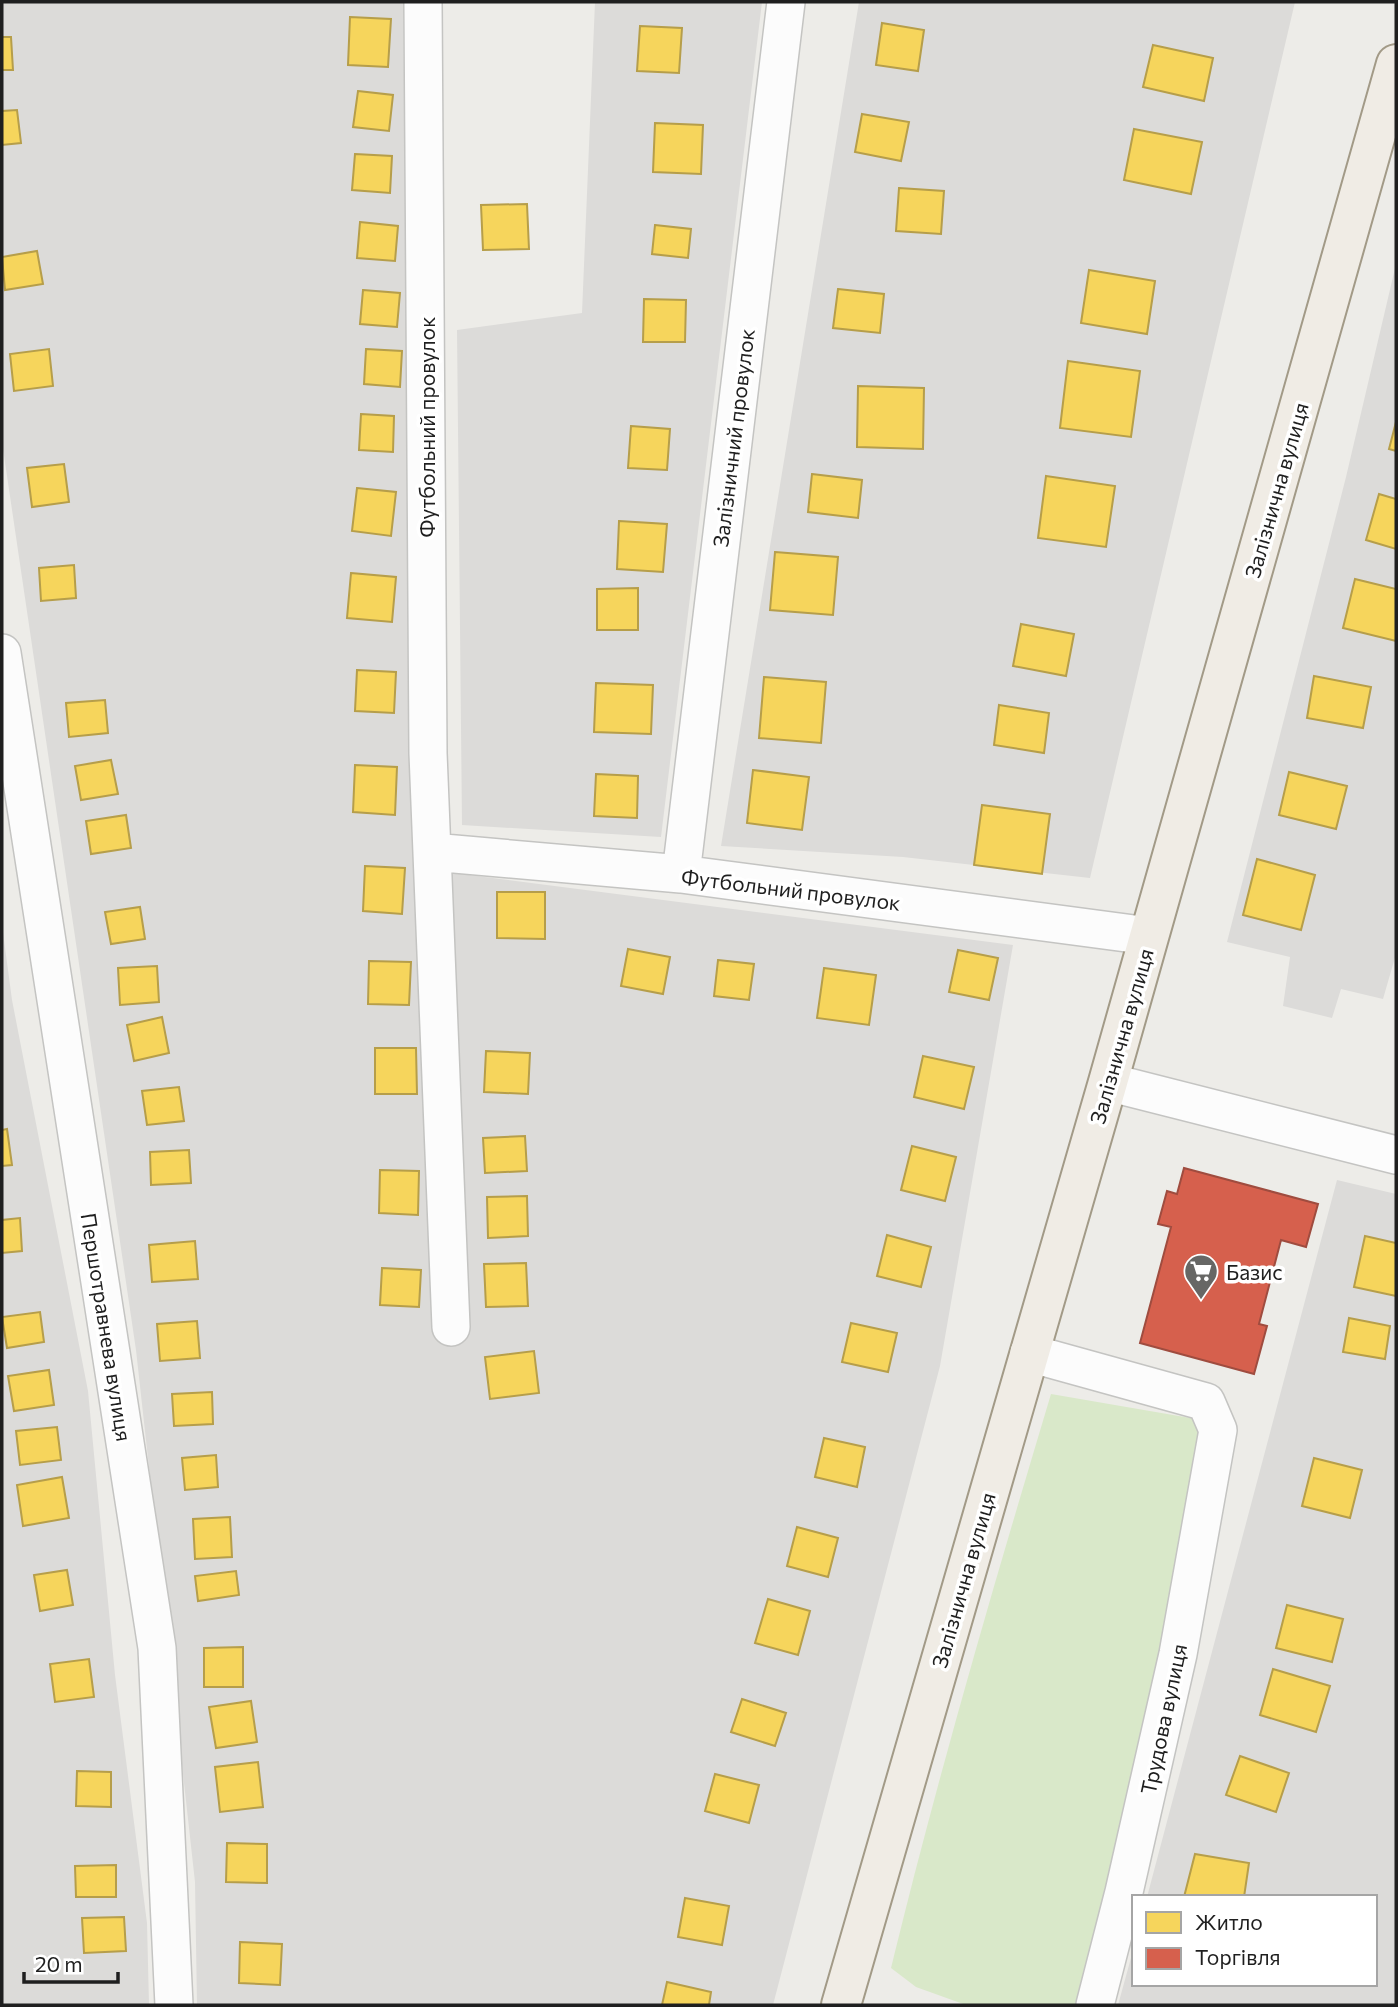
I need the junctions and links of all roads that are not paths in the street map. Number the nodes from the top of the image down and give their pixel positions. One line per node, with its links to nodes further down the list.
1 (423, 2): 5 (street, Футбольний провулок)
2 (786, 2): 6 (street, Залізничний провулок)
3 (1396, 64): 7 (main road, Залізнична вулиця)
4 (2, 653): 12 (street, Першотравнева вулиця)
5 (432, 852): 6 (street, Футбольний провулок); 10 (street, Футбольний провулок)
6 (681, 874): 7 (street, Футбольний провулок)
7 (1149, 936): 8 (main road, Залізнична вулиця)
8 (1108, 1082): 9 (street); 11 (main road, Залізнична вулиця)
9 (1396, 1156)
10 (451, 1326)
11 (1029, 1353): 13 (main road, Залізнична вулиця); 14 (street, Трудова вулиця)
12 (174, 2005)
13 (841, 2005)
14 (1095, 2005)

